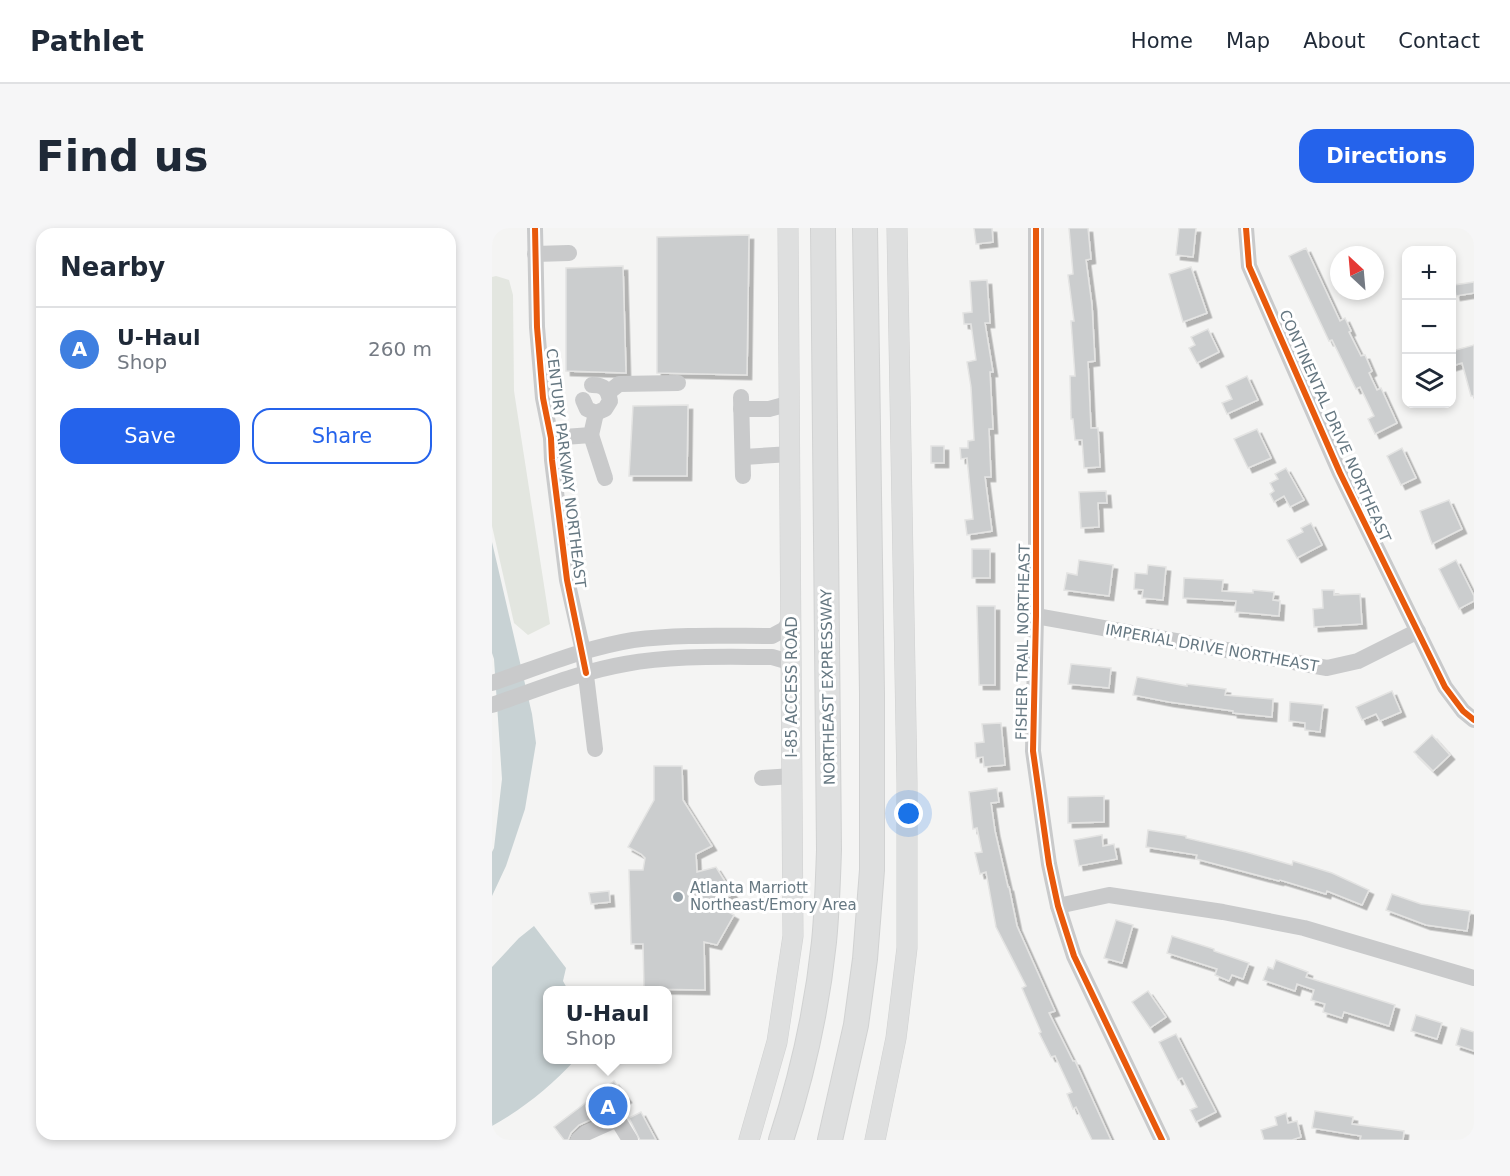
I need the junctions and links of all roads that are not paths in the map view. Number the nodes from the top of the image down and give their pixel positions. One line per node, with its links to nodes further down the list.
1 (535, 228): 9 (street, CENTURY PARKWAY NORTHEAST)
2 (788, 228): 14 (main road, I-85 ACCESS ROAD)
3 (823, 228): 39 (highway, NORTHEAST EXPRESSWAY)
4 (865, 228): 40 (highway)
5 (897, 228): 41 (main road)
6 (1036, 228): 23 (street, FISHER TRAIL NORTHEAST)
7 (1246, 228): 24 (street, CONTINENTAL DRIVE NORTHEAST)
8 (569, 252): 9 (street)
9 (535, 254): 17 (street, CENTURY PARKWAY NORTHEAST)
10 (678, 383): 12 (street)
11 (592, 385): 12 (street)
12 (609, 392): 15 (street)
13 (583, 400): 15 (street)
14 (791, 402): 18 (main road, I-85 ACCESS ROAD); 19 (street)
15 (597, 413): 16 (street)
16 (591, 435): 17 (street); 21 (street)
17 (551, 438): 25 (street, CENTURY PARKWAY NORTHEAST)
18 (791, 454): 19 (street); 22 (main road, I-85 ACCESS ROAD)
19 (744, 457): 20 (street)
20 (743, 476)
21 (605, 478)
22 (792, 614): 25 (street); 27 (main road, I-85 ACCESS ROAD)
23 (1036, 616): 24 (street, IMPERIAL DRIVE NORTHEAST); 34 (street, FISHER TRAIL NORTHEAST)
24 (1418, 632): 30 (street, CONTINENTAL DRIVE NORTHEAST)
25 (583, 651): 26 (street, CENTURY PARKWAY NORTHEAST); 28 (street)
26 (586, 673): 27 (street); 29 (street); 31 (street, CENTURY PARKWAY NORTHEAST)
27 (792, 673): 32 (main road, I-85 ACCESS ROAD)
28 (492, 683)
29 (492, 705)
30 (1474, 720)
31 (595, 749)
32 (793, 776): 33 (street); 38 (main road, I-85 ACCESS ROAD)
33 (760, 779)
34 (1058, 906): 35 (street); 42 (street, FISHER TRAIL NORTHEAST)
35 (1474, 978)
36 (578, 1140): 37 (street)
37 (630, 1140)
38 (749, 1140)
39 (781, 1140)
40 (830, 1140)
41 (875, 1140)
42 (1162, 1140)

